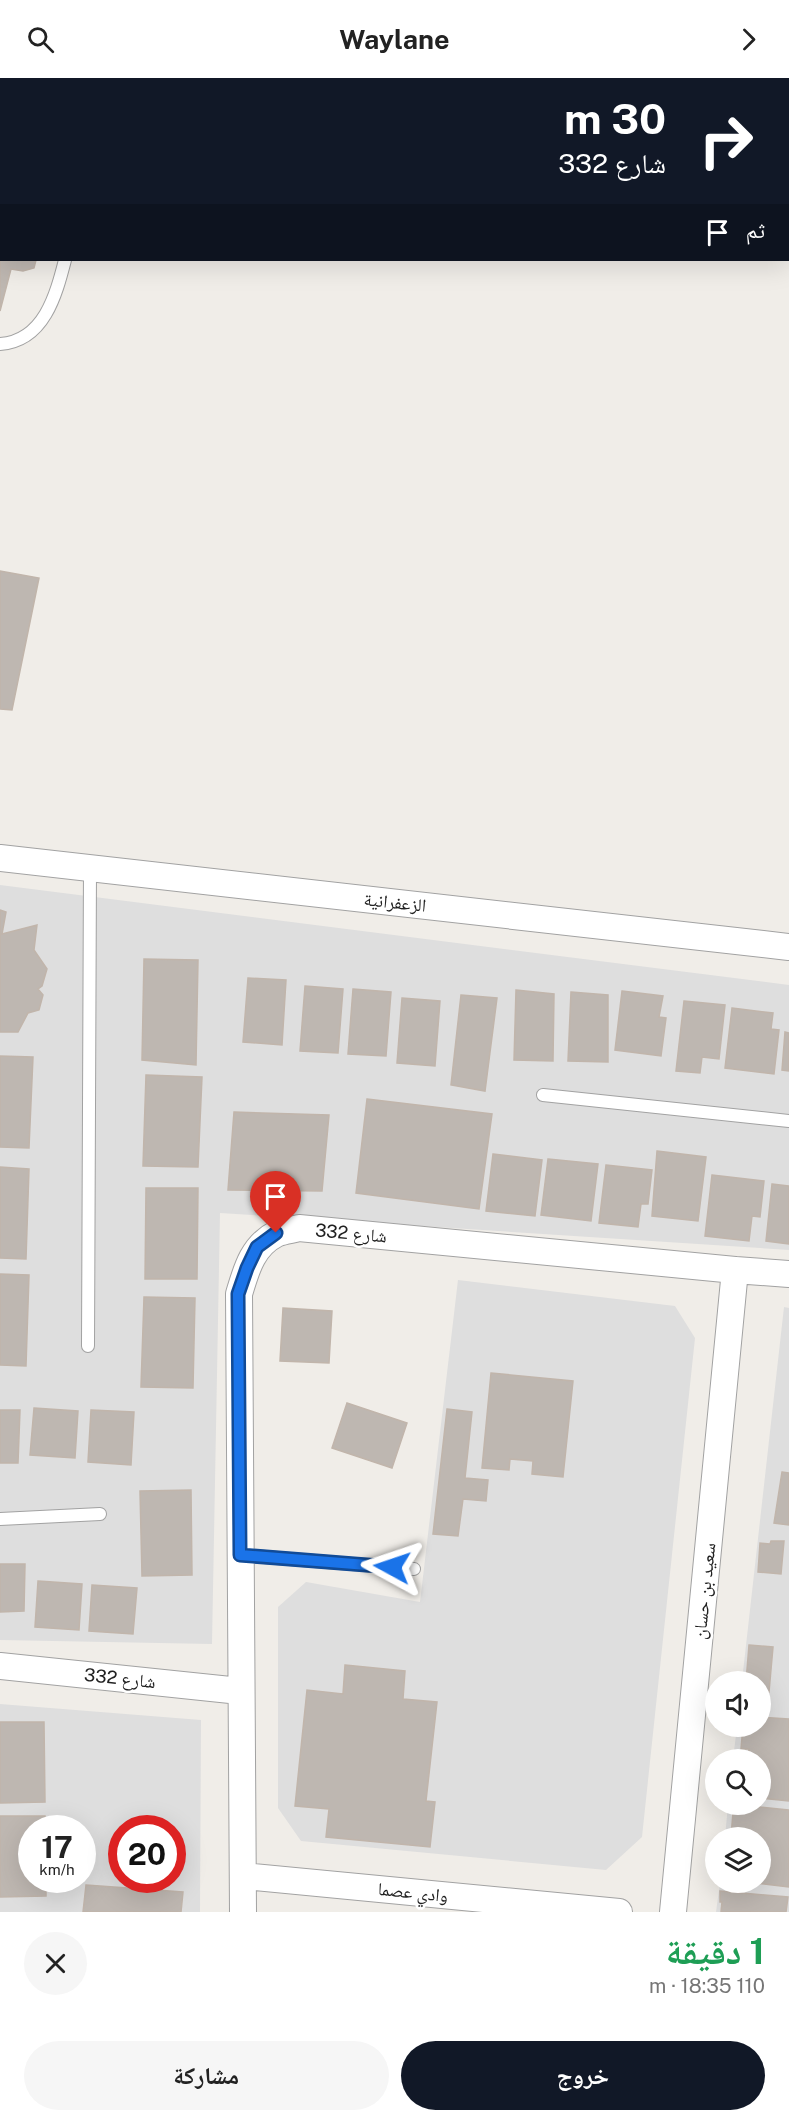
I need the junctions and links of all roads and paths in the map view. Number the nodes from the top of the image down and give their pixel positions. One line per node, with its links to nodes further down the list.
1 (65, 261): 2 (lane)
2 (0, 344)
3 (0, 858): 4 (street, الزعفرانية)
4 (90, 868): 5 (street, الزعفرانية); 10 (lane)
5 (789, 947)
6 (543, 1095): 7 (lane)
7 (789, 1121)
8 (735, 1270): 9 (street, شارع 332); 13 (street, شارع 332); 20 (street, سعيد بن حسان)
9 (789, 1274)
10 (88, 1346)
11 (100, 1514): 12 (lane)
12 (0, 1519)
13 (240, 1555): 14 (lane); 16 (street, شارع 332)
14 (414, 1569)
15 (0, 1666): 16 (street, شارع 332)
16 (240, 1691): 17 (street, شارع 332)
17 (243, 1876): 18 (street, شارع 332); 19 (street, وادي عصما)
18 (243, 1912)
19 (619, 1912)
20 (673, 1912)

